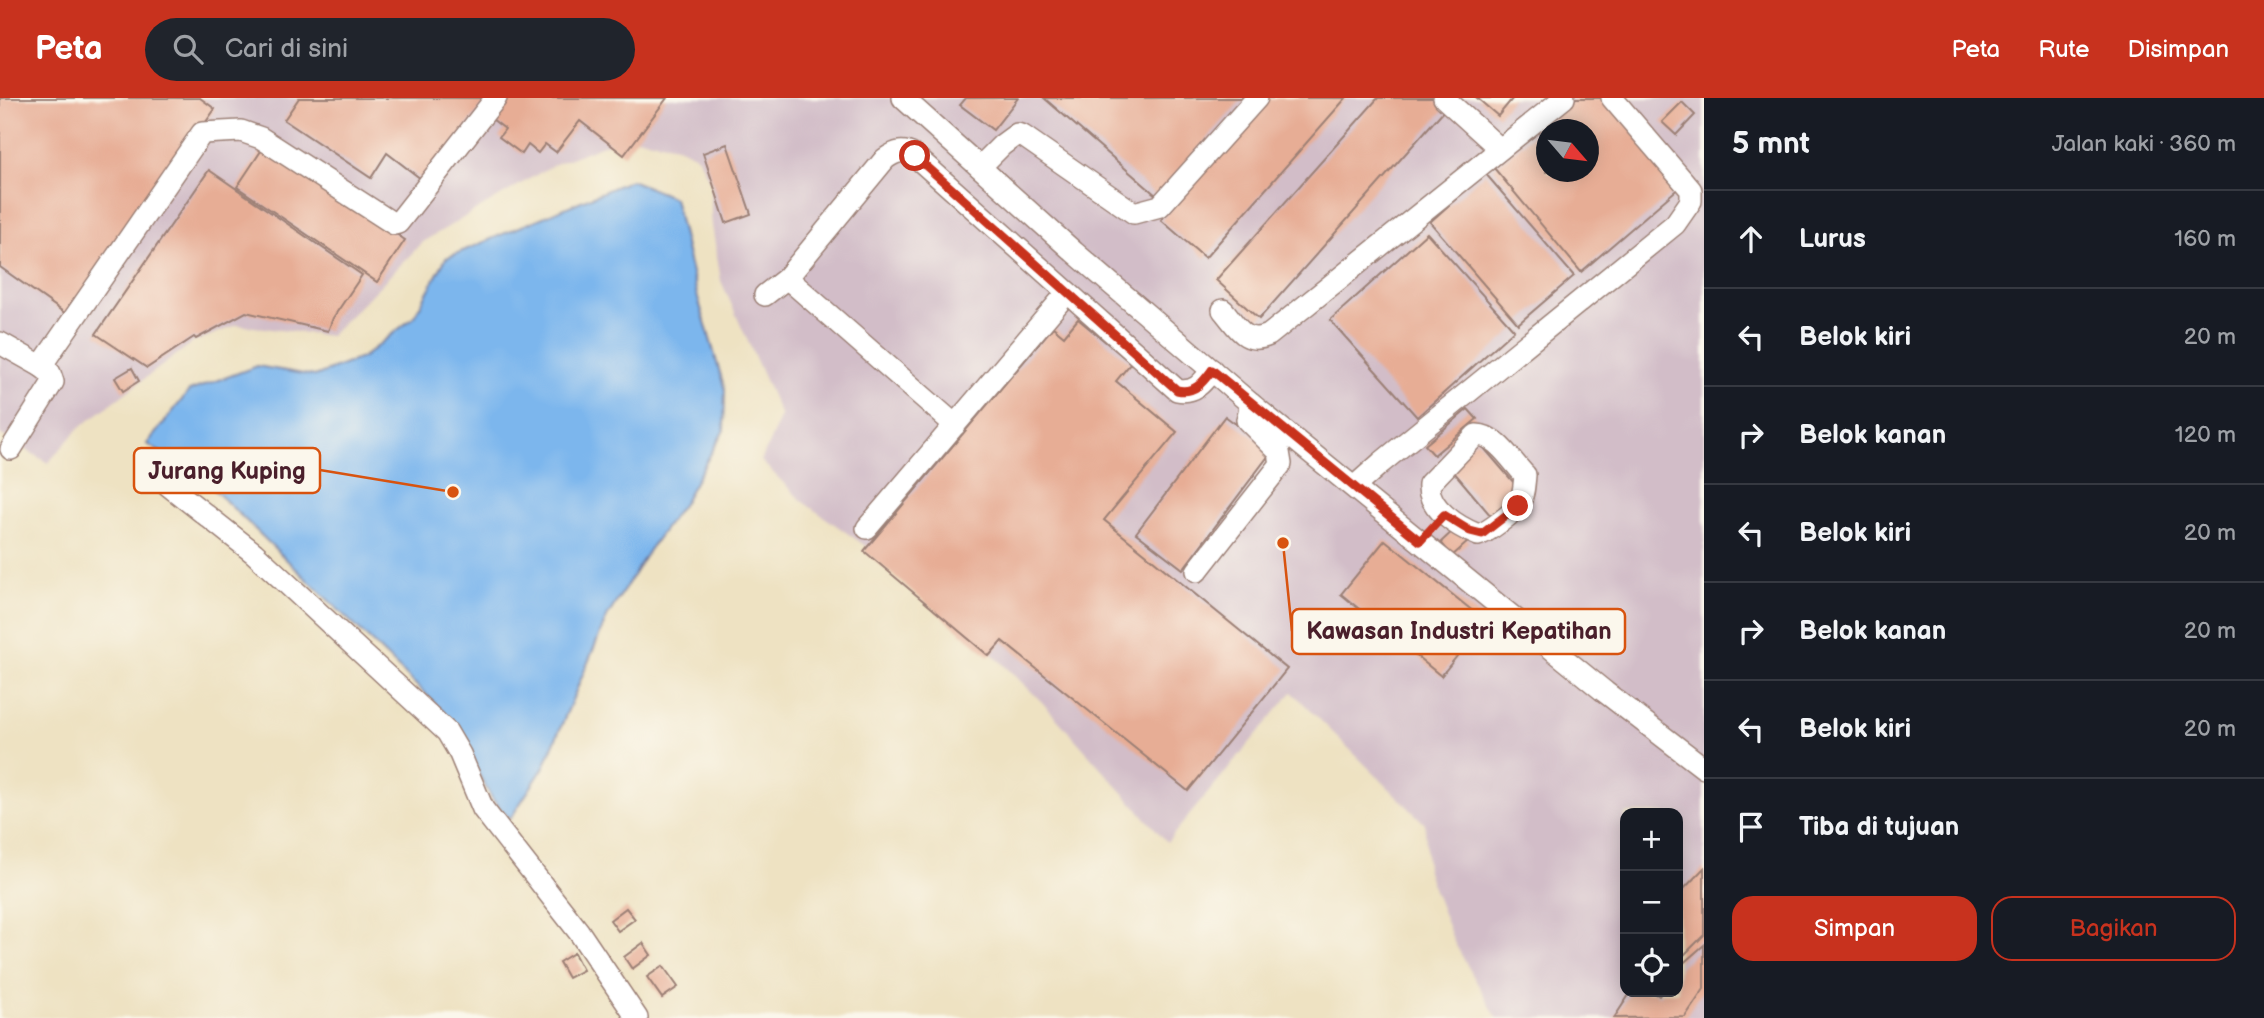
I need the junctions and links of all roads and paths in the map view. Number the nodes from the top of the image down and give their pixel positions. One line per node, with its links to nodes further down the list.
1 (496, 98): 14 (street)
2 (903, 98): 8 (street)
3 (1257, 98): 8 (street)
4 (1444, 98): 7 (street)
5 (1564, 98): 7 (street)
6 (1612, 98): 20 (street)
7 (1500, 149): 12 (street)
8 (980, 167): 15 (street)
9 (787, 278): 10 (street); 11 (street); 17 (street)
10 (1067, 293): 15 (street); 17 (street)
11 (765, 295)
12 (1223, 310)
13 (0, 343): 14 (street)
14 (41, 366): 18 (street)
15 (1212, 370): 16 (street)
16 (1251, 404): 20 (street); 24 (street)
17 (955, 425): 22 (street)
18 (11, 449)
19 (168, 485): 26 (street)
20 (1354, 487): 23 (street)
21 (1444, 515): 21 (street); 23 (street)
22 (867, 528)
23 (1420, 541): 25 (street)
24 (1197, 571)
25 (1704, 768)
26 (637, 1018)

